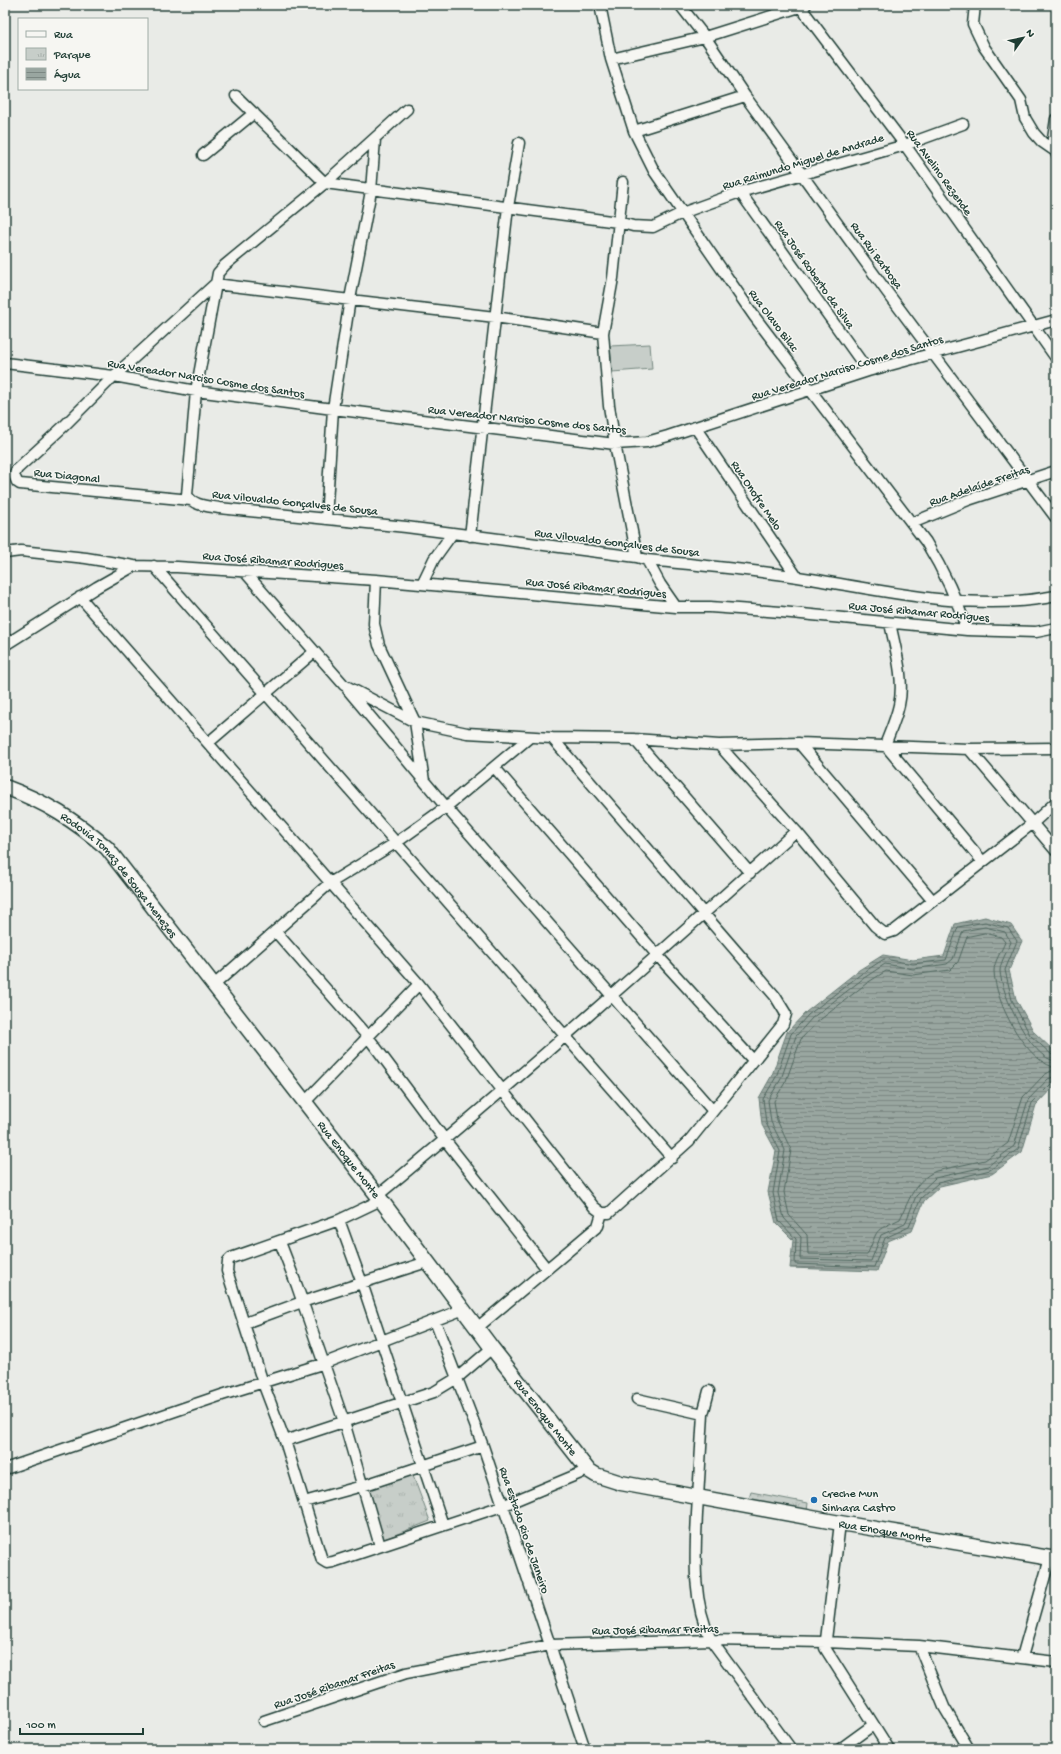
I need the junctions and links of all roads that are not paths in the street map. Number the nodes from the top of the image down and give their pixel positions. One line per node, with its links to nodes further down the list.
1 (600, 5): 6 (street, Rua Olavo Bilac)
2 (680, 5): 5 (street, Rua Rui Barbosa)
3 (976, 5): 17 (street)
4 (802, 6): 5 (street); 16 (street, Rua Avelino Rezende)
5 (705, 37): 6 (street); 8 (street, Rua Rui Barbosa)
6 (611, 59): 13 (street, Rua Olavo Bilac)
7 (236, 96): 10 (street)
8 (745, 96): 13 (street); 19 (street, Rua Rui Barbosa)
9 (407, 109): 14 (street)
10 (254, 113): 18 (street); 21 (street)
11 (1056, 119): 17 (street)
12 (963, 124): 16 (street, Rua Raimundo Miguel de Andrade)
13 (634, 131): 25 (street, Rua Olavo Bilac)
14 (375, 139): 21 (street); 22 (street)
15 (519, 143): 24 (street)
16 (905, 145): 19 (street, Rua Raimundo Miguel de Andrade); 31 (street, Rua Avelino Rezende)
17 (1055, 152)
18 (203, 155)
19 (801, 174): 23 (street, Rua Raimundo Miguel de Andrade); 33 (street, Rua Rui Barbosa)
20 (624, 182): 26 (street)
21 (325, 183): 22 (street); 27 (street)
22 (371, 191): 24 (street); 28 (street)
23 (740, 192): 25 (street, Rua Raimundo Miguel de Andrade); 36 (street, Rua José Roberto da Silva)
24 (508, 208): 26 (street); 29 (street)
25 (682, 214): 26 (street, Rua Raimundo Miguel de Andrade); 38 (street, Rua Olavo Bilac)
26 (618, 222): 32 (street)
27 (215, 284): 28 (street); 37 (street); 39 (street)
28 (350, 299): 29 (street); 40 (street)
29 (495, 317): 32 (street); 42 (street)
30 (1056, 320): 31 (street, Rua Vereador Narciso Cosme dos Santos)
31 (1034, 326): 33 (street, Rua Vereador Narciso Cosme dos Santos); 34 (street, Rua Avelino Rezende)
32 (603, 333): 43 (street)
33 (934, 354): 36 (street, Rua Vereador Narciso Cosme dos Santos); 45 (street, Rua Rui Barbosa)
34 (1056, 358)
35 (5, 363): 37 (street, Rua Vereador Narciso Cosme dos Santos)
36 (868, 371): 38 (street, Rua Vereador Narciso Cosme dos Santos)
37 (114, 376): 39 (street, Rua Vereador Narciso Cosme dos Santos); 46 (street, Rua Diagonal)
38 (810, 389): 41 (street, Rua Vereador Narciso Cosme dos Santos); 49 (street, Rua Olavo Bilac)
39 (196, 391): 40 (street, Rua Vereador Narciso Cosme dos Santos); 46 (street)
40 (333, 410): 42 (street, Rua Vereador Narciso Cosme dos Santos); 47 (street)
41 (695, 427): 43 (street, Rua Vereador Narciso Cosme dos Santos); 57 (street, Rua Onofre Melo)
42 (481, 428): 43 (street, Rua Vereador Narciso Cosme dos Santos); 51 (street)
43 (615, 444): 53 (street)
44 (1056, 471): 45 (street, Rua Adelaíde Freitas)
45 (1030, 481): 48 (street, Rua Rui Barbosa); 49 (street, Rua Adelaíde Freitas)
46 (191, 500): 47 (street, Rua Vilovaldo Gonçalves de Sousa)
47 (326, 518): 50 (street, Rua Vilovaldo Gonçalves de Sousa)
48 (1056, 518)
49 (912, 523): 62 (street, Rua Olavo Bilac)
50 (452, 534): 51 (street, Rua Vilovaldo Gonçalves de Sousa); 59 (street)
51 (470, 536): 53 (street, Rua Vilovaldo Gonçalves de Sousa)
52 (5, 553): 54 (street, Rua José Ribamar Rodrigues)
53 (642, 558): 57 (street, Rua Vilovaldo Gonçalves de Sousa); 63 (street)
54 (134, 566): 55 (street, Rua José Ribamar Rodrigues); 61 (street)
55 (154, 566): 56 (street, Rua José Ribamar Rodrigues); 70 (street)
56 (244, 571): 58 (street, Rua José Ribamar Rodrigues); 68 (street)
57 (798, 577): 62 (street, Rua Vilovaldo Gonçalves de Sousa)
58 (376, 580): 59 (street, Rua José Ribamar Rodrigues); 71 (street)
59 (422, 584): 63 (street, Rua José Ribamar Rodrigues)
60 (1056, 596): 62 (street, Rua Vilovaldo Gonçalves de Sousa)
61 (80, 598): 67 (street); 75 (street)
62 (957, 601): 66 (street, Rua Olavo Bilac)
63 (676, 607): 64 (street, Rua José Ribamar Rodrigues)
64 (890, 622): 66 (street, Rua José Ribamar Rodrigues); 78 (street)
65 (1056, 628): 66 (street, Rua José Ribamar Rodrigues)
66 (967, 630)
67 (5, 644)
68 (314, 652): 69 (street); 70 (street)
69 (344, 685): 71 (street); 82 (street)
70 (266, 692): 75 (street); 88 (street)
71 (415, 722): 72 (street); 82 (street)
72 (530, 737): 73 (street); 81 (street)
73 (552, 738): 74 (street); 94 (street)
74 (634, 739): 77 (street); 91 (street)
75 (208, 743): 92 (street)
76 (799, 743): 77 (street); 78 (street); 93 (street)
77 (719, 744): 87 (street)
78 (885, 745): 80 (street); 90 (street)
79 (1056, 748): 80 (street)
80 (969, 749): 86 (street)
81 (494, 767): 85 (street); 96 (street)
82 (424, 782): 85 (street)
83 (5, 787): 98 (main road, Rodovia Tomaz de Sousa Menezes)
84 (1056, 802): 86 (street)
85 (446, 807): 88 (street); 99 (street)
86 (1033, 823): 89 (street); 90 (street)
87 (796, 831): 91 (street); 93 (street)
88 (397, 842): 92 (street); 100 (street)
89 (1056, 850)
90 (983, 862): 93 (street)
91 (750, 873): 94 (street)
92 (330, 883): 95 (street); 97 (street)
93 (933, 900)
94 (704, 915): 96 (street); 102 (street)
95 (275, 931): 98 (street); 101 (street)
96 (658, 956): 99 (street); 102 (street)
97 (419, 984): 101 (street); 103 (street)
98 (214, 985): 104 (main road, Rua Enoque Monte)
99 (612, 995): 100 (street); 105 (street)
100 (566, 1036): 103 (street); 107 (street)
101 (368, 1037): 104 (street); 106 (street)
102 (753, 1060): 105 (street)
103 (504, 1091): 106 (street); 109 (street)
104 (304, 1103): 108 (main road, Rua Enoque Monte)
105 (713, 1111): 107 (street)
106 (445, 1140): 108 (street); 113 (street)
107 (672, 1158): 109 (street)
108 (379, 1198): 110 (street); 112 (main road, Rua Enoque Monte)
109 (602, 1213): 113 (street)
110 (339, 1220): 111 (street); 114 (street)
111 (280, 1242): 115 (street); 118 (street)
112 (427, 1262): 114 (street); 116 (main road, Rua Enoque Monte)
113 (547, 1269): 119 (street)
114 (362, 1282): 115 (street); 120 (street)
115 (302, 1302): 118 (street); 122 (street)
116 (464, 1308): 117 (street); 119 (main road, Rua Enoque Monte)
117 (435, 1321): 120 (street); 123 (street, Rua Estado Rio de Janeiro)
118 (245, 1323): 124 (street)
119 (477, 1328): 121 (main road, Rua Enoque Monte)
120 (381, 1340): 122 (street); 127 (street)
121 (492, 1348): 123 (street); 134 (main road, Rua Enoque Monte)
122 (324, 1364): 124 (street); 129 (street)
123 (457, 1378): 127 (street); 131 (street, Rua Estado Rio de Janeiro)
124 (263, 1383): 130 (street); 133 (street)
125 (709, 1391): 128 (street)
126 (638, 1399): 128 (street)
127 (402, 1403): 129 (street); 132 (street)
128 (703, 1414): 136 (street)
129 (344, 1422): 130 (street); 135 (street)
130 (285, 1441): 137 (street)
131 (482, 1446): 132 (street); 138 (street, Rua Estado Rio de Janeiro)
132 (424, 1465): 135 (street); 140 (street)
133 (5, 1469)
134 (588, 1470): 136 (main road, Rua Enoque Monte); 138 (street)
135 (362, 1486): 137 (street); 141 (street)
136 (698, 1498): 139 (main road, Rua Enoque Monte); 143 (street)
137 (304, 1502): 141 (street)
138 (502, 1506): 140 (street); 145 (street, Rua Estado Rio de Janeiro)
139 (840, 1523): 142 (main road, Rua Enoque Monte); 144 (street)
140 (443, 1525): 141 (street)
141 (380, 1546)
142 (1053, 1559): 147 (street)
143 (711, 1640): 144 (street, Rua José Ribamar Freitas); 145 (street, Rua José Ribamar Freitas); 152 (street)
144 (825, 1642): 146 (street, Rua José Ribamar Freitas); 150 (street)
145 (550, 1645): 149 (street, Rua José Ribamar Freitas); 151 (street, Rua Estado Rio de Janeiro)
146 (919, 1646): 147 (street, Rua José Ribamar Freitas); 155 (street)
147 (1022, 1656): 148 (street, Rua José Ribamar Freitas)
148 (1056, 1662)
149 (264, 1721)
150 (873, 1725): 153 (street); 154 (street)
151 (585, 1749)
152 (791, 1749)
153 (840, 1749)
154 (889, 1749)
155 (969, 1749)

